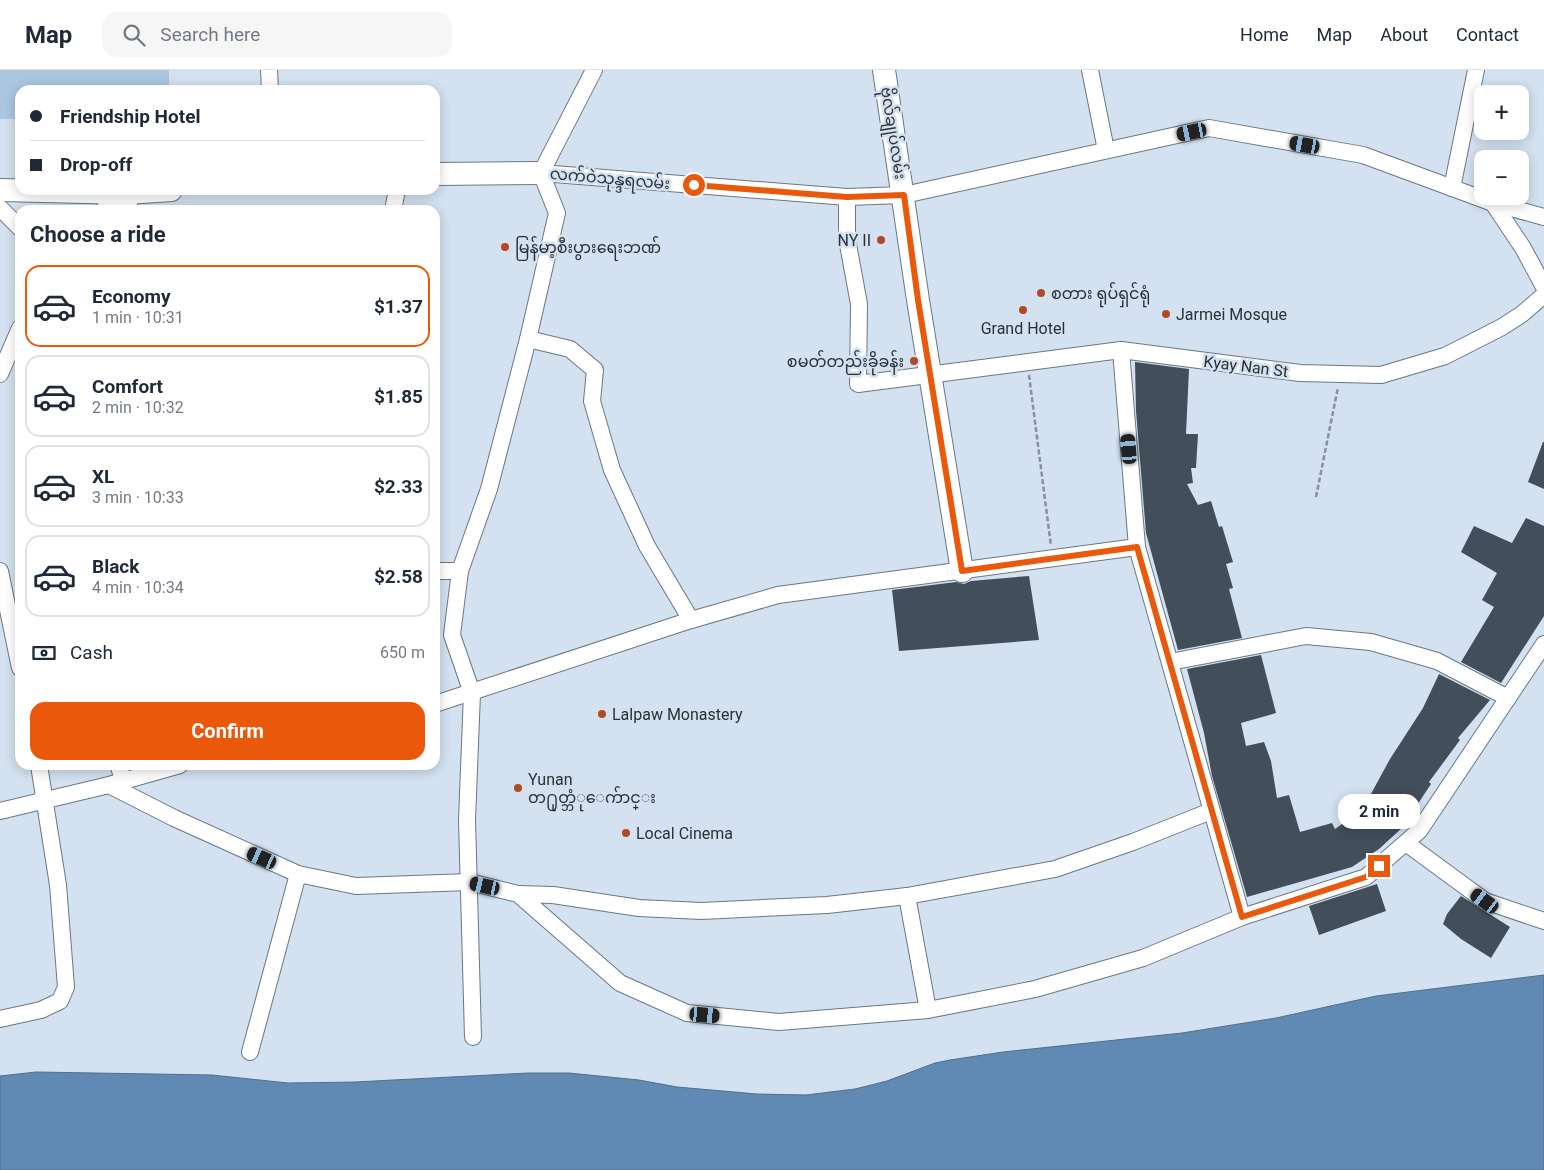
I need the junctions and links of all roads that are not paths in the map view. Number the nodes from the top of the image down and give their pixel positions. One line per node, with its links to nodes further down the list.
1 (269, 70): 6 (street)
2 (594, 70): 8 (street)
3 (884, 70): 15 (street, ဗိုလ်ချုပ်လမ်း)
4 (1090, 70): 7 (street)
5 (1476, 70): 10 (street)
6 (270, 85)
7 (1106, 150): 10 (street, လက်ဝဲသုန္ဒရလမ်း); 15 (street, လက်ဝဲသုန္ဒရလမ်း)
8 (541, 173): 9 (street, လက်ဝဲသုန္ဒရလမ်း); 17 (street, လက်ဝဲသုန္ဒရလမ်း); 26 (street)
9 (440, 174)
10 (1452, 188): 16 (street, လက်ဝဲသုန္ဒရလမ်း)
11 (0, 190): 12 (street)
12 (15, 191)
13 (54, 195): 18 (street)
14 (154, 195): 18 (street)
15 (904, 195): 17 (street, လက်ဝဲသုန္ဒရလမ်း); 30 (street, ဗိုလ်ချုပ်လမ်း)
16 (1474, 196)
17 (847, 197): 30 (street, Kyay Nan St)
18 (129, 202)
19 (1494, 205): 24 (street)
20 (1500, 205): 22 (street, လက်ဝဲသုန္ဒရလမ်း)
21 (0, 208): 23 (street)
22 (1544, 217)
23 (15, 223)
24 (1544, 287)
25 (1544, 295): 28 (street, Kyay Nan St)
26 (528, 339): 33 (street); 37 (street)
27 (15, 340): 29 (street)
28 (1121, 350): 30 (street, Kyay Nan St); 31 (street)
29 (0, 374)
30 (931, 375): 34 (street)
31 (1137, 547): 34 (street); 40 (street)
32 (440, 571): 33 (street)
33 (460, 571): 41 (street)
34 (962, 571): 37 (street)
35 (0, 572): 36 (street)
36 (2, 592): 38 (street)
37 (691, 620): 41 (street)
38 (15, 628)
39 (1544, 644): 42 (street)
40 (1170, 662): 42 (street); 50 (street)
41 (472, 693): 43 (street); 53 (street)
42 (1508, 698): 51 (street)
43 (440, 703)
44 (40, 770): 48 (street)
45 (118, 770): 47 (street)
46 (162, 770): 47 (street)
47 (117, 783): 48 (street); 52 (street)
48 (46, 800): 49 (street); 59 (street)
49 (0, 811)
50 (1211, 811): 55 (street); 56 (street)
51 (1406, 843): 56 (street); 57 (street)
52 (298, 874): 53 (street); 61 (street)
53 (468, 882): 54 (street); 60 (street)
54 (518, 894): 55 (street); 58 (street)
55 (906, 896): 58 (street)
56 (1242, 917): 58 (street)
57 (1544, 921)
58 (928, 1010)
59 (0, 1019)
60 (473, 1037)
61 (250, 1052)

